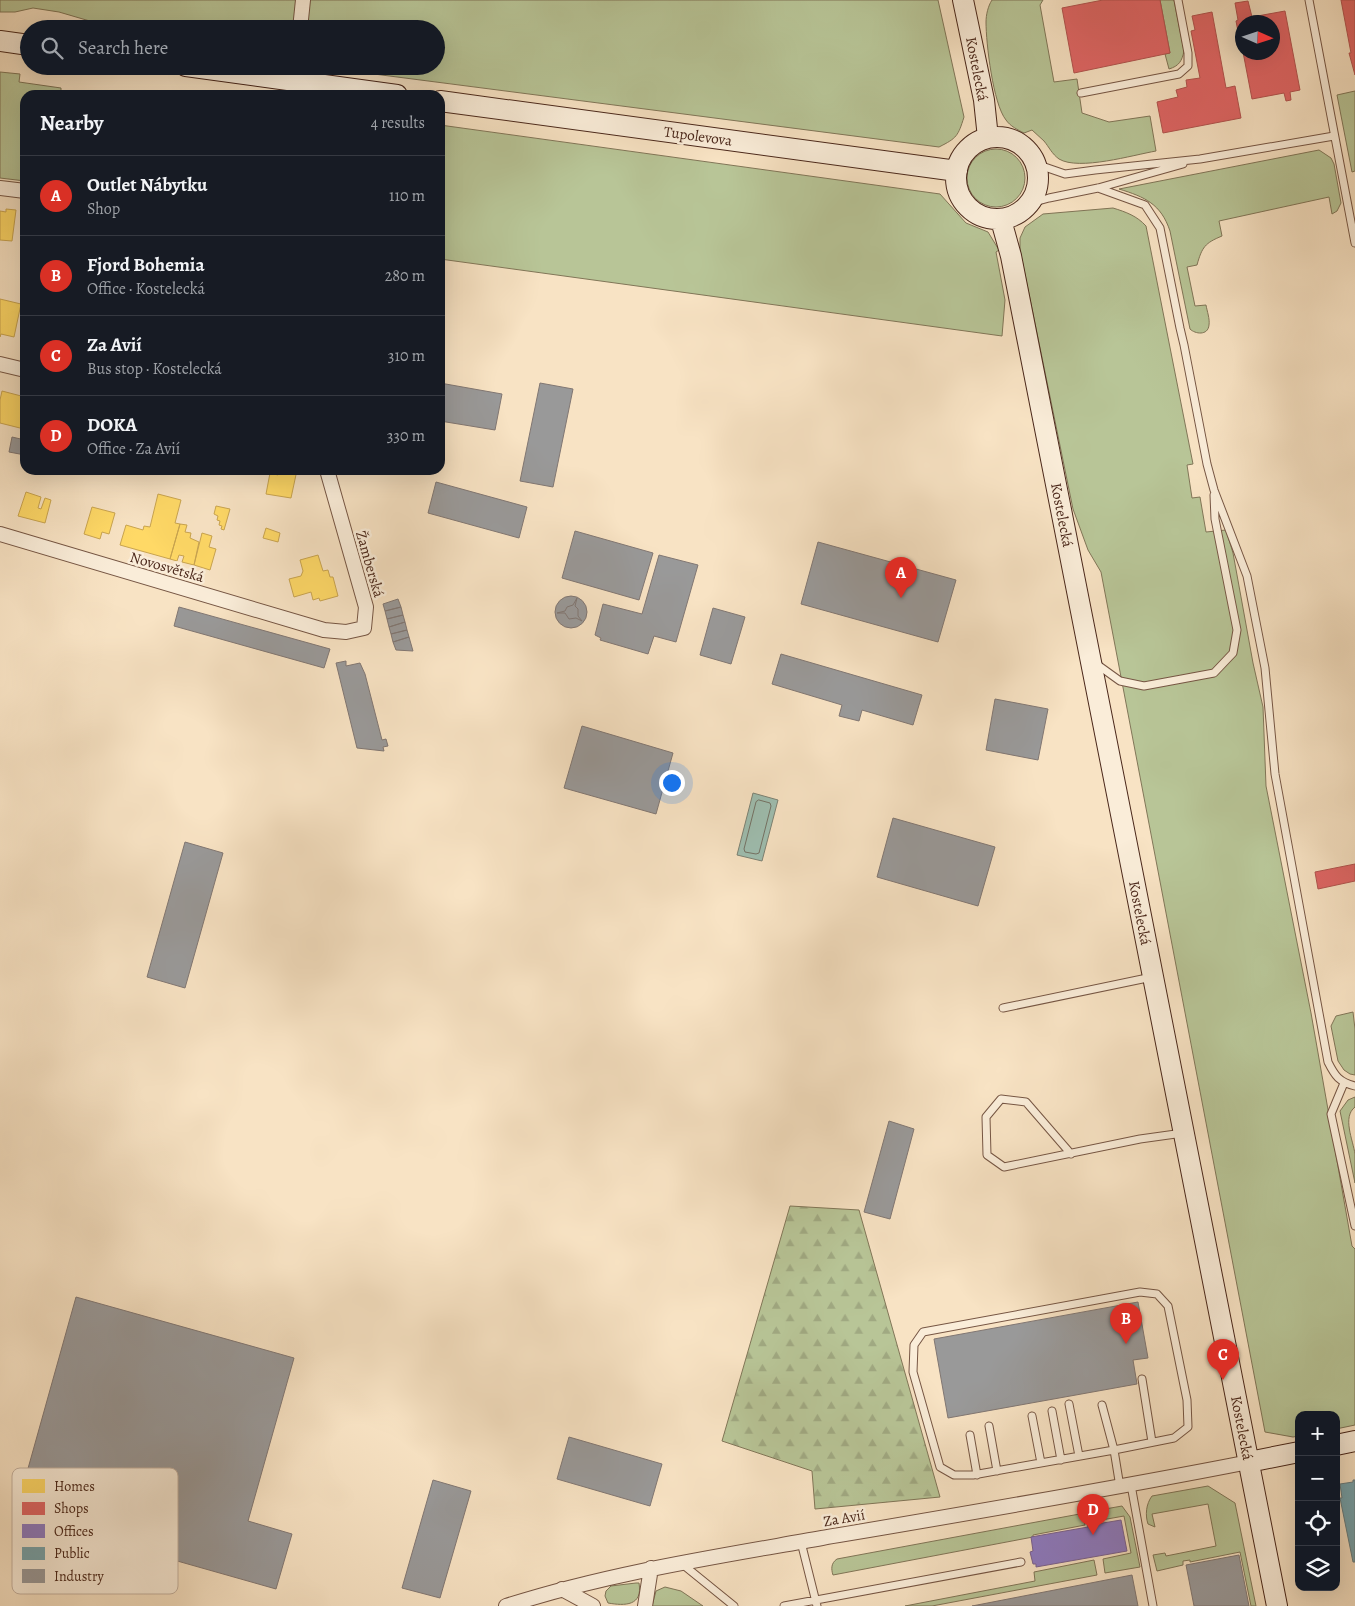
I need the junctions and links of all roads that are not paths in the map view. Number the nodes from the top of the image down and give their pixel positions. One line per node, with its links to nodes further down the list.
1 (303, 0): 5 (street)
2 (963, 0): 14 (street, Kostelecká)
3 (1178, 0): 11 (lane)
4 (1310, 0): 13 (lane)
5 (301, 20)
6 (0, 41): 7 (street)
7 (20, 44)
8 (250, 75): 9 (street)
9 (293, 81): 10 (street)
10 (360, 90)
11 (1081, 93)
12 (445, 102): 17 (street, Tupolevova)
13 (1334, 136): 15 (lane); 23 (lane)
14 (988, 138): 16 (street); 17 (street)
15 (1200, 159): 16 (lane); 19 (lane)
16 (1036, 164): 21 (street)
17 (957, 171): 22 (street)
18 (0, 188): 20 (street)
19 (1098, 188): 21 (lane); 27 (lane)
20 (20, 190)
21 (1031, 203): 22 (street)
22 (1001, 220): 30 (street, Kostelecká)
23 (1355, 243)
24 (0, 364): 25 (street)
25 (20, 369)
26 (328, 475): 29 (street, Žamberská)
27 (1214, 490): 30 (lane); 33 (lane)
28 (0, 534): 29 (street, Novosvětská)
29 (324, 630)
30 (1091, 660): 31 (street, Kostelecká)
31 (1153, 977): 32 (lane); 35 (street, Kostelecká)
32 (1003, 1008)
33 (1344, 1083): 34 (lane); 37 (lane)
34 (1355, 1086)
35 (1183, 1132): 36 (lane); 52 (street, Kostelecká)
36 (1071, 1154): 36 (lane)
37 (1355, 1226)
38 (1142, 1380): 46 (lane)
39 (1069, 1404): 50 (lane)
40 (1102, 1405): 48 (lane)
41 (1052, 1411): 51 (lane)
42 (1032, 1416): 53 (lane)
43 (989, 1426): 54 (lane)
44 (970, 1435): 55 (lane)
45 (1355, 1441): 47 (street)
46 (1152, 1442): 48 (lane); 55 (lane)
47 (1340, 1443)
48 (1114, 1450): 50 (lane); 56 (lane)
49 (1295, 1453): 52 (street)
50 (1079, 1456): 51 (lane)
51 (1061, 1460): 53 (lane)
52 (1249, 1462): 56 (street, Za Avií); 69 (street, Kostelecká)
53 (1041, 1463): 54 (lane)
54 (997, 1471): 55 (lane)
55 (977, 1475)
56 (1126, 1486): 57 (street, Za Avií); 68 (lane)
57 (801, 1542): 59 (street, Za Avií); 62 (lane)
58 (1021, 1562): 62 (lane)
59 (680, 1563): 60 (street, Za Avií); 66 (lane)
60 (651, 1568): 61 (street, Za Avií); 65 (street)
61 (562, 1589): 63 (street, Za Avií); 64 (street)
62 (817, 1603): 67 (lane)
63 (506, 1606)
64 (593, 1606)
65 (645, 1606)
66 (734, 1606)
67 (784, 1606)
68 (1154, 1606)
69 (1277, 1606)

